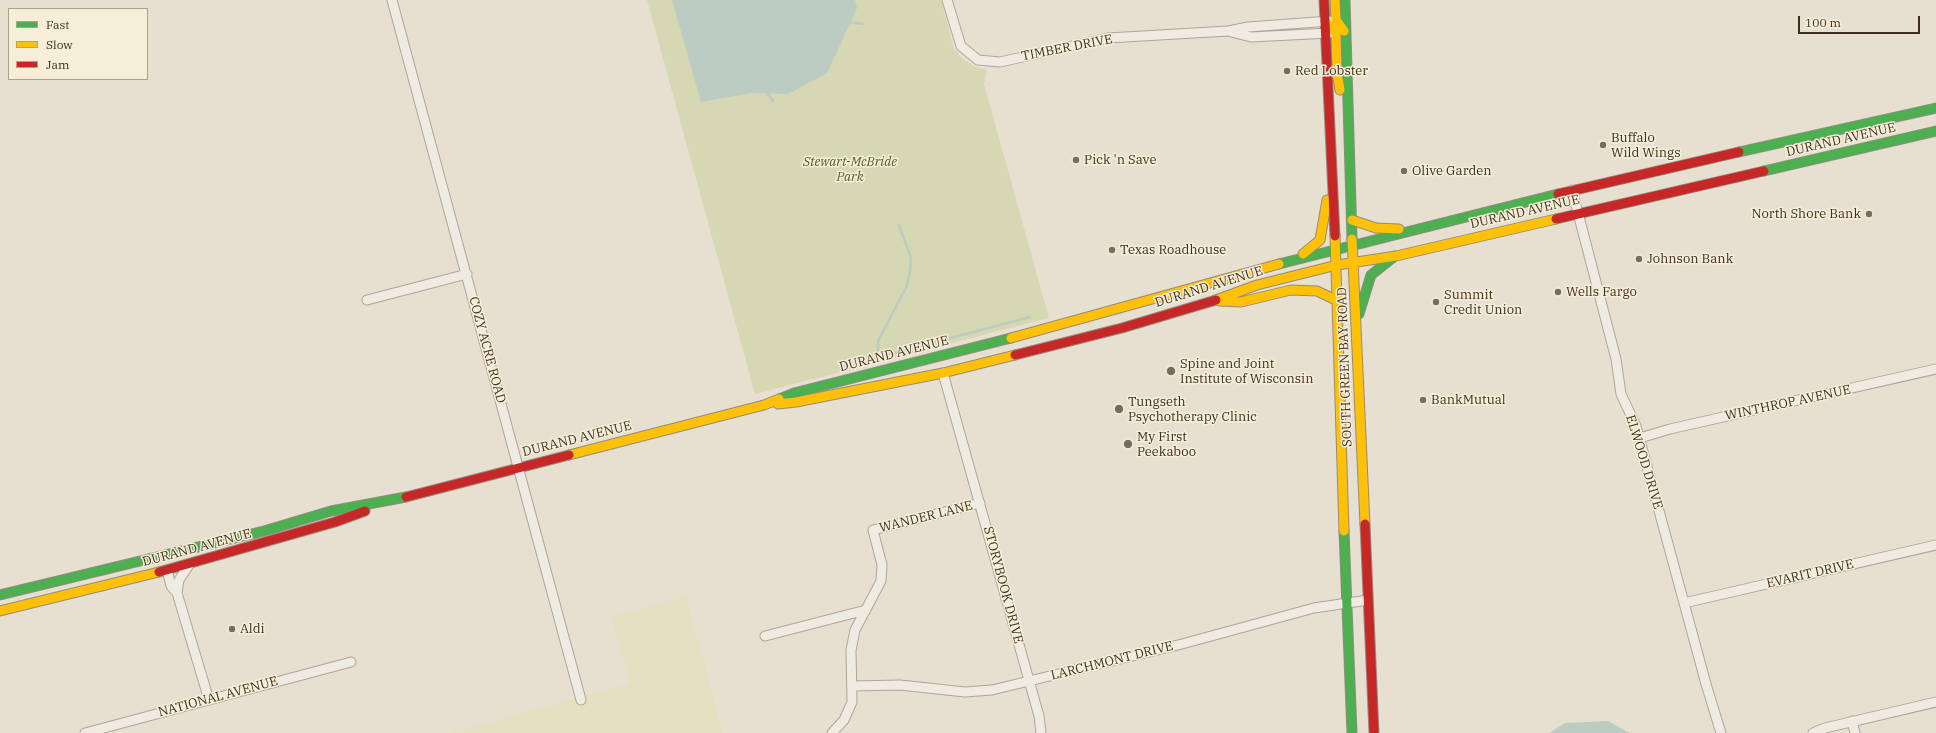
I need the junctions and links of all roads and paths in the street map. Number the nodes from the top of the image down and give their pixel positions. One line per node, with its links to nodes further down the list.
1 (392, 0): 27 (street, COZY ACRE ROAD)
2 (947, 0): 9 (street, TIMBER DRIVE)
3 (1324, 0): 8 (main road, SOUTH GREEN BAY ROAD)
4 (1335, 0): 6 (main road)
5 (1345, 0): 7 (main road, SOUTH GREEN BAY ROAD)
6 (1336, 20): 7 (street, TIMBER DRIVE); 8 (street, TIMBER DRIVE); 11 (main road)
7 (1346, 20): 11 (main road, SOUTH GREEN BAY ROAD)
8 (1325, 21): 9 (street, TIMBER DRIVE); 10 (main road); 12 (main road, SOUTH GREEN BAY ROAD)
9 (1228, 32): 12 (street, TIMBER DRIVE)
10 (1336, 33): 11 (street, TIMBER DRIVE); 12 (street, TIMBER DRIVE); 15 (main road)
11 (1346, 33): 15 (main road, SOUTH GREEN BAY ROAD)
12 (1326, 34): 16 (main road, SOUTH GREEN BAY ROAD)
13 (1936, 108): 17 (main road, DURAND AVENUE)
14 (1936, 131): 18 (main road, DURAND AVENUE)
15 (1349, 133): 19 (main road, SOUTH GREEN BAY ROAD)
16 (1332, 166): 22 (main road, SOUTH GREEN BAY ROAD); 24 (main road)
17 (1572, 190): 18 (street, ELWOOD DRIVE); 20 (main road, DURAND AVENUE)
18 (1578, 212): 23 (main road, DURAND AVENUE); 39 (street, ELWOOD DRIVE)
19 (1352, 220): 20 (main road); 21 (main road, SOUTH GREEN BAY ROAD)
20 (1415, 229): 21 (main road, DURAND AVENUE)
21 (1353, 245): 22 (main road, DURAND AVENUE); 25 (main road, SOUTH GREEN BAY ROAD)
22 (1336, 249): 24 (main road, DURAND AVENUE); 26 (main road, SOUTH GREEN BAY ROAD)
23 (1396, 256): 25 (main road, DURAND AVENUE); 33 (main road)
24 (1295, 260): 31 (main road, DURAND AVENUE)
25 (1354, 262): 26 (main road, DURAND AVENUE); 33 (main road, SOUTH GREEN BAY ROAD)
26 (1337, 265): 29 (main road, DURAND AVENUE); 30 (main road, SOUTH GREEN BAY ROAD)
27 (467, 274): 28 (street); 40 (street, COZY ACRE ROAD)
28 (367, 300)
29 (1215, 301): 30 (main road); 34 (main road, DURAND AVENUE)
30 (1338, 301): 50 (main road, SOUTH GREEN BAY ROAD)
31 (1125, 305): 32 (main road, DURAND AVENUE); 34 (main road)
32 (1079, 319): 35 (main road); 38 (main road, DURAND AVENUE)
33 (1356, 322): 49 (main road, SOUTH GREEN BAY ROAD)
34 (1122, 328): 35 (main road, DURAND AVENUE)
35 (1068, 341): 37 (main road, DURAND AVENUE)
36 (1936, 369): 39 (street, WINTHROP AVENUE)
37 (943, 373): 38 (main road, DURAND AVENUE); 42 (street, STORYBOOK DRIVE)
38 (764, 405): 40 (main road, DURAND AVENUE)
39 (1640, 438): 51 (street, ELWOOD DRIVE)
40 (519, 468): 41 (main road, DURAND AVENUE); 59 (street, COZY ACRE ROAD)
41 (397, 499): 43 (main road, DURAND AVENUE); 45 (main road, DURAND AVENUE)
42 (980, 503): 52 (street, WANDER LANE); 56 (street, STORYBOOK DRIVE)
43 (209, 544): 46 (main road); 48 (main road, DURAND AVENUE)
44 (1936, 545): 51 (street, EVARIT DRIVE)
45 (189, 565): 46 (main road, DURAND AVENUE); 47 (street)
46 (167, 570): 47 (street); 53 (main road, DURAND AVENUE)
47 (177, 593): 58 (street)
48 (0, 595)
49 (1368, 600): 50 (street, LARCHMONT DRIVE); 66 (main road, SOUTH GREEN BAY ROAD)
50 (1346, 603): 56 (street, LARCHMONT DRIVE); 65 (main road, SOUTH GREEN BAY ROAD)
51 (1684, 603): 67 (street, ELWOOD DRIVE)
52 (866, 610): 54 (street); 57 (street, WANDER LANE)
53 (0, 611)
54 (765, 636)
55 (351, 662): 58 (street, NATIONAL AVENUE)
56 (1029, 682): 57 (street, LARCHMONT DRIVE); 64 (street, STORYBOOK DRIVE)
57 (853, 686): 63 (street, WANDER LANE)
58 (209, 700): 62 (street, NATIONAL AVENUE)
59 (581, 700)
60 (1936, 702): 61 (street)
61 (1852, 721): 68 (street); 69 (street)
62 (85, 733)
63 (832, 733)
64 (1041, 733)
65 (1352, 733)
66 (1374, 733)
67 (1721, 733)
68 (1813, 733)
69 (1855, 733)

